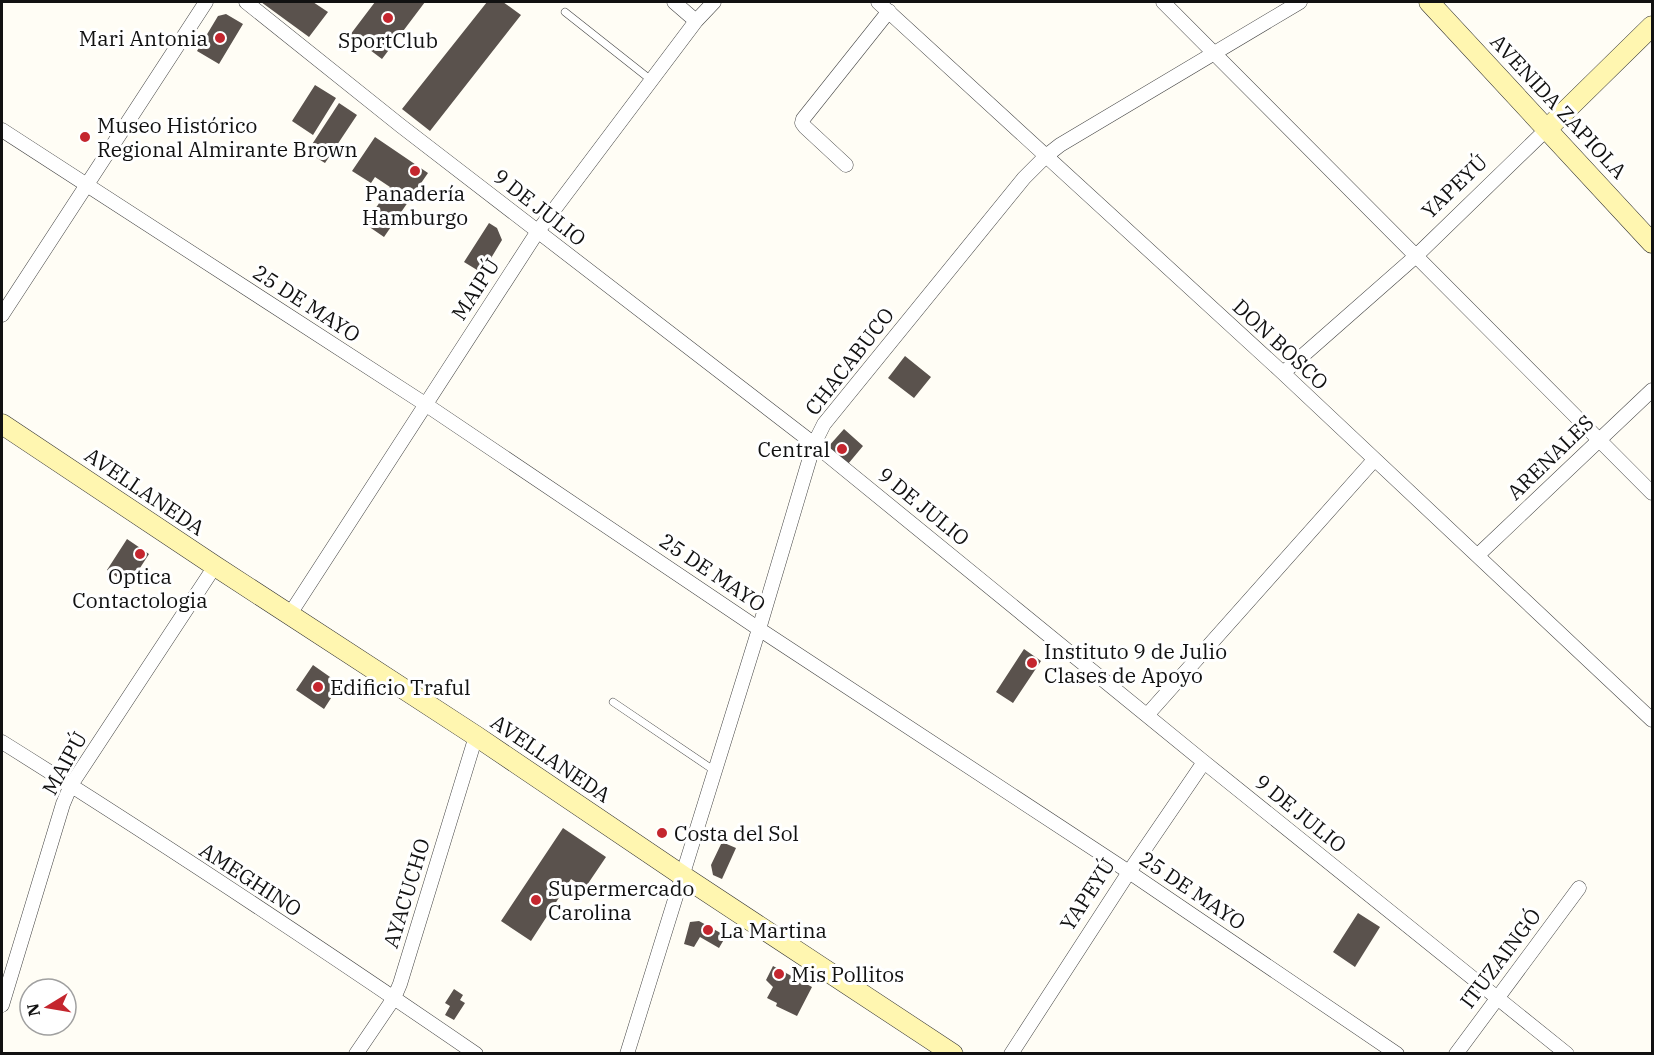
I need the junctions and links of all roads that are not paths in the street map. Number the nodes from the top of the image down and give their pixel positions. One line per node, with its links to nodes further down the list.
1 (206, 2): 18 (street)
2 (246, 2): 19 (street, 9 DE JULIO)
3 (674, 2): 10 (street)
4 (714, 2): 10 (street, MAIPÚ)
5 (1163, 2): 12 (street)
6 (1300, 2): 12 (street, CHACABUCO)
7 (1429, 2): 14 (street, AVENIDA ZAPIOLA)
8 (884, 6): 16 (street, DON BOSCO); 17 (street)
9 (565, 12): 13 (lane)
10 (696, 21): 13 (street, MAIPÚ)
11 (1653, 26): 14 (street, YAPEYÚ)
12 (1215, 53): 16 (street, CHACABUCO); 21 (street)
13 (651, 80): 19 (street, MAIPÚ)
14 (1547, 129): 20 (street, AVENIDA ZAPIOLA); 21 (street, YAPEYÚ)
15 (2, 130): 18 (street, 25 DE MAYO)
16 (1046, 156): 23 (street, DON BOSCO); 28 (street, CHACABUCO)
17 (846, 165)
18 (86, 186): 22 (street); 25 (street, 25 DE MAYO)
19 (538, 231): 25 (street, MAIPÚ); 28 (street, 9 DE JULIO)
20 (1653, 243)
21 (1416, 256): 23 (street, YAPEYÚ); 27 (street)
22 (2, 315)
23 (1283, 373): 29 (street, DON BOSCO)
24 (1653, 390): 27 (street, ARENALES)
25 (425, 404): 33 (street, MAIPÚ); 34 (street, 25 DE MAYO)
26 (2, 424): 32 (street, AVELLANEDA)
27 (1599, 440): 30 (street); 31 (street, ARENALES)
28 (814, 444): 34 (street, CHACABUCO); 36 (street, 9 DE JULIO)
29 (1374, 460): 31 (street, DON BOSCO); 36 (street)
30 (1653, 494)
31 (1478, 555): 37 (street, DON BOSCO)
32 (215, 566): 33 (street, AVELLANEDA); 42 (street, MAIPÚ)
33 (290, 614): 38 (street, AVELLANEDA)
34 (759, 629): 41 (street, CHACABUCO); 43 (street, 25 DE MAYO)
35 (613, 702): 41 (lane)
36 (1148, 714): 40 (street, 9 DE JULIO)
37 (1653, 720)
38 (476, 736): 44 (street, AVELLANEDA); 46 (street, AYACUCHO)
39 (2, 742): 42 (street, AMEGHINO)
40 (1204, 762): 43 (street, YAPEYÚ); 47 (street, 9 DE JULIO)
41 (715, 771): 44 (street, CHACABUCO)
42 (71, 785): 46 (street, AMEGHINO); 48 (street, MAIPÚ)
43 (1130, 872): 53 (street, YAPEYÚ); 54 (street, 25 DE MAYO)
44 (683, 876): 51 (street, CHACABUCO); 52 (street, AVELLANEDA)
45 (1579, 888): 47 (street, ITUZAINGÓ)
46 (394, 998): 49 (street, AYACUCHO); 50 (street, AMEGHINO)
47 (1497, 998): 55 (street, ITUZAINGÓ); 56 (street, 9 DE JULIO)
48 (2, 1005)
49 (356, 1053)
50 (476, 1053)
51 (627, 1053)
52 (953, 1053)
53 (1011, 1053)
54 (1398, 1053)
55 (1456, 1053)
56 (1567, 1053)

